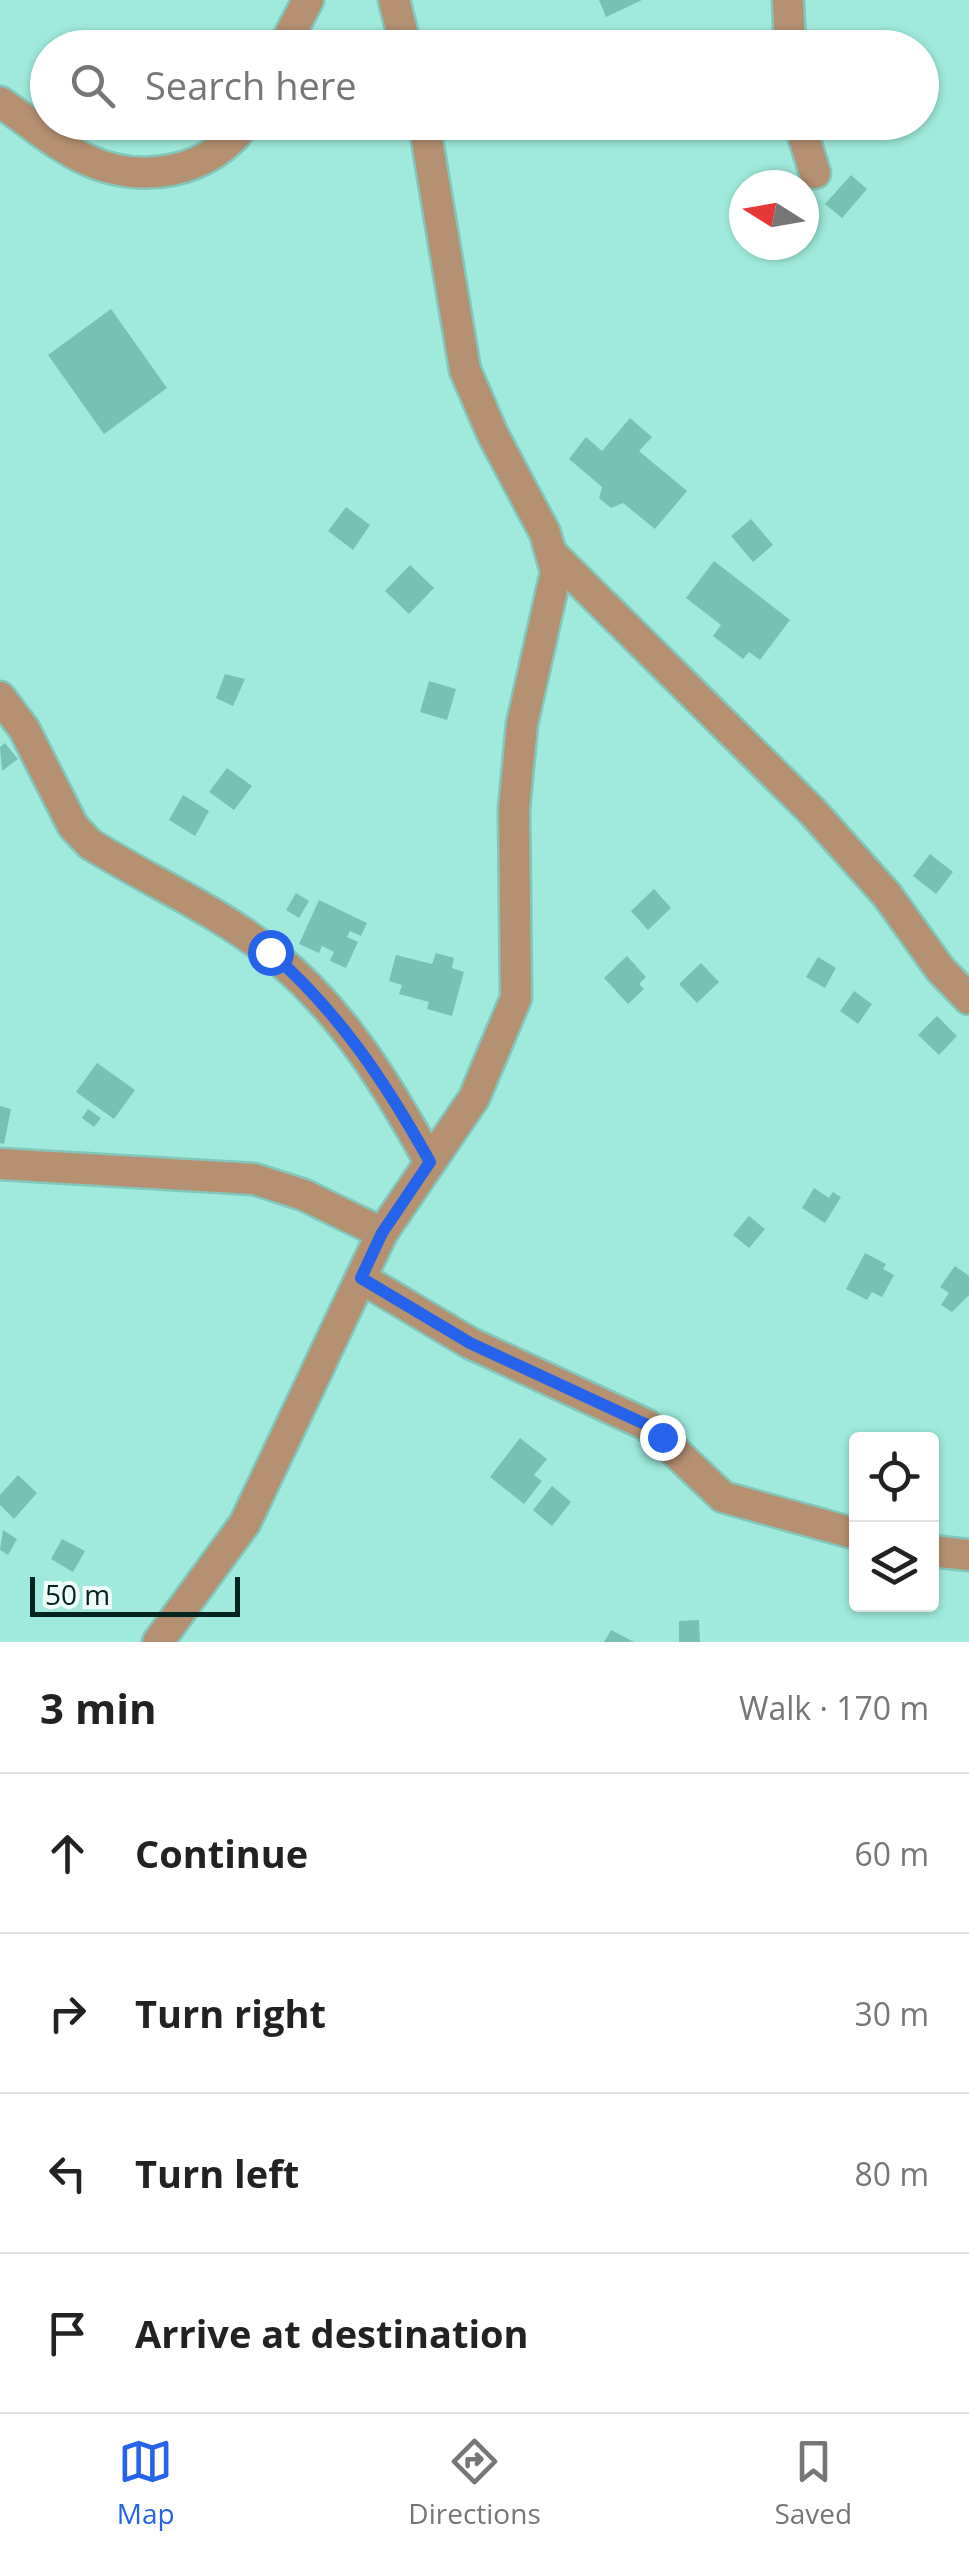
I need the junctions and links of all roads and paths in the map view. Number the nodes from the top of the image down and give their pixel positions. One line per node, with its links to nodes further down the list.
1 (308, 0): 4 (street)
2 (394, 0): 5 (street)
3 (788, 0): 6 (street)
4 (292, 30)
5 (402, 30)
6 (789, 30)
7 (0, 102): 8 (street)
8 (30, 122)
9 (56, 140): 10 (street)
10 (228, 140)
11 (427, 140): 14 (street)
12 (805, 140): 13 (street)
13 (814, 170)
14 (552, 554): 16 (street); 17 (street)
15 (0, 697): 17 (street)
16 (969, 999)
17 (430, 1162): 19 (street)
18 (0, 1164): 19 (street)
19 (382, 1233): 20 (street)
20 (361, 1278): 21 (street); 24 (street)
21 (849, 1532)
22 (939, 1552): 23 (street)
23 (969, 1555)
24 (158, 1642)

